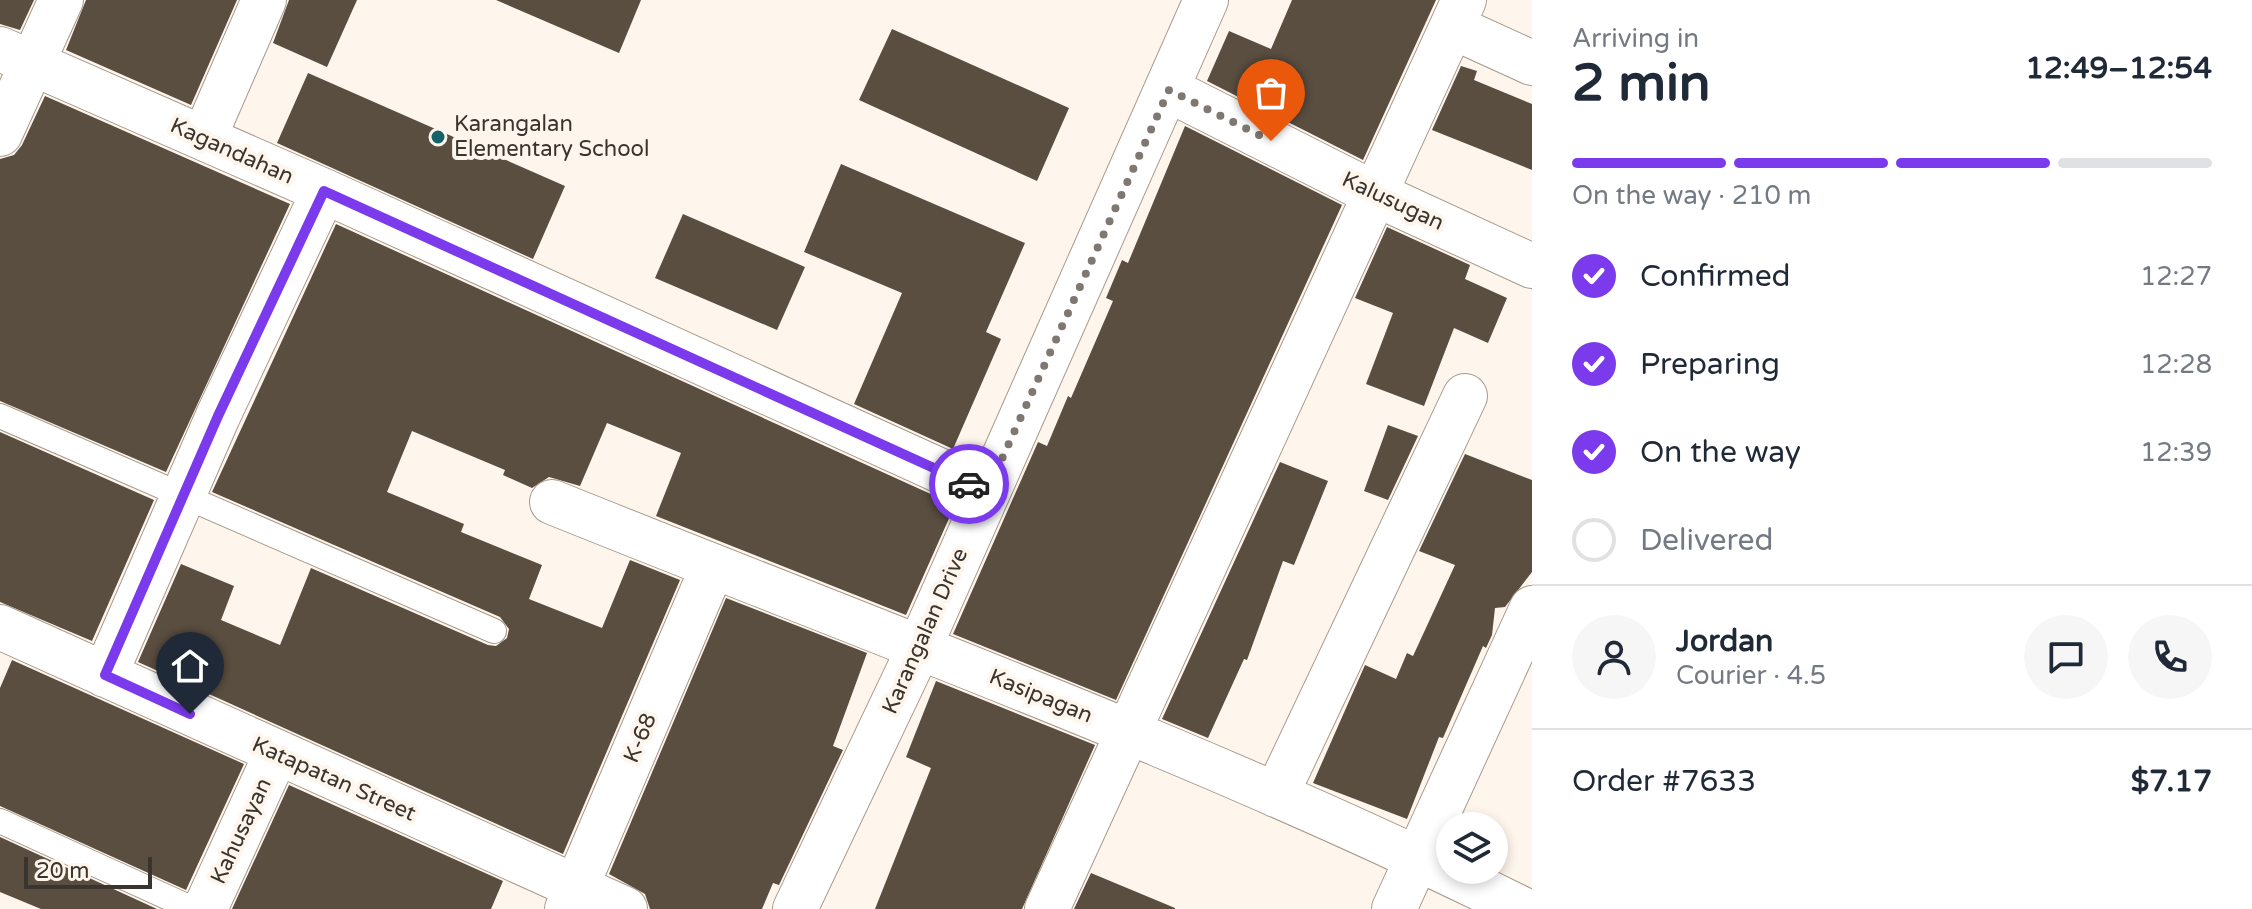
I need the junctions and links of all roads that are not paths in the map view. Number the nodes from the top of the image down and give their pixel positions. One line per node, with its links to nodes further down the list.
1 (61, 0): 5 (street)
2 (264, 0): 9 (street)
3 (1206, 0): 7 (street, Karangalan Drive)
4 (1458, 14): 6 (street); 11 (street)
5 (16, 56): 8 (street); 9 (street, Kagandahan)
6 (1532, 63)
7 (1169, 90): 11 (street, Kalusugan); 15 (street, Karangalan Drive)
8 (0, 134)
9 (204, 138): 10 (street, Kagandahan)
10 (324, 191): 15 (street, Kagandahan); 16 (street)
11 (1373, 193): 12 (street, Kalusugan); 24 (street)
12 (1532, 266)
13 (1465, 396): 26 (street)
14 (0, 416): 16 (lane)
15 (987, 492): 22 (street, Karangalan Drive)
16 (183, 496): 21 (lane); 23 (street)
17 (552, 502): 18 (street, Kasipagan)
18 (713, 566): 22 (street, Kasipagan); 29 (street, K-68)
19 (1532, 608): 28 (street)
20 (0, 627): 23 (street, Katapatan Street)
21 (494, 631)
22 (920, 646): 24 (street, Kasipagan); 33 (street, Karangalan Drive)
23 (105, 675): 25 (street, Katapatan Street)
24 (1128, 732): 26 (street, Kasipagan); 34 (street)
25 (276, 754): 29 (street, Katapatan Street); 31 (street, Kahusayan)
26 (1276, 795): 28 (street, Kasipagan)
27 (0, 821): 30 (lane)
28 (1417, 857): 35 (street); 36 (street, Kasipagan)
29 (572, 899): 32 (street, Katapatan Street)
30 (193, 909)
31 (205, 909)
32 (625, 909)
33 (795, 909)
34 (1047, 909)
35 (1394, 909)
36 (1522, 909)

